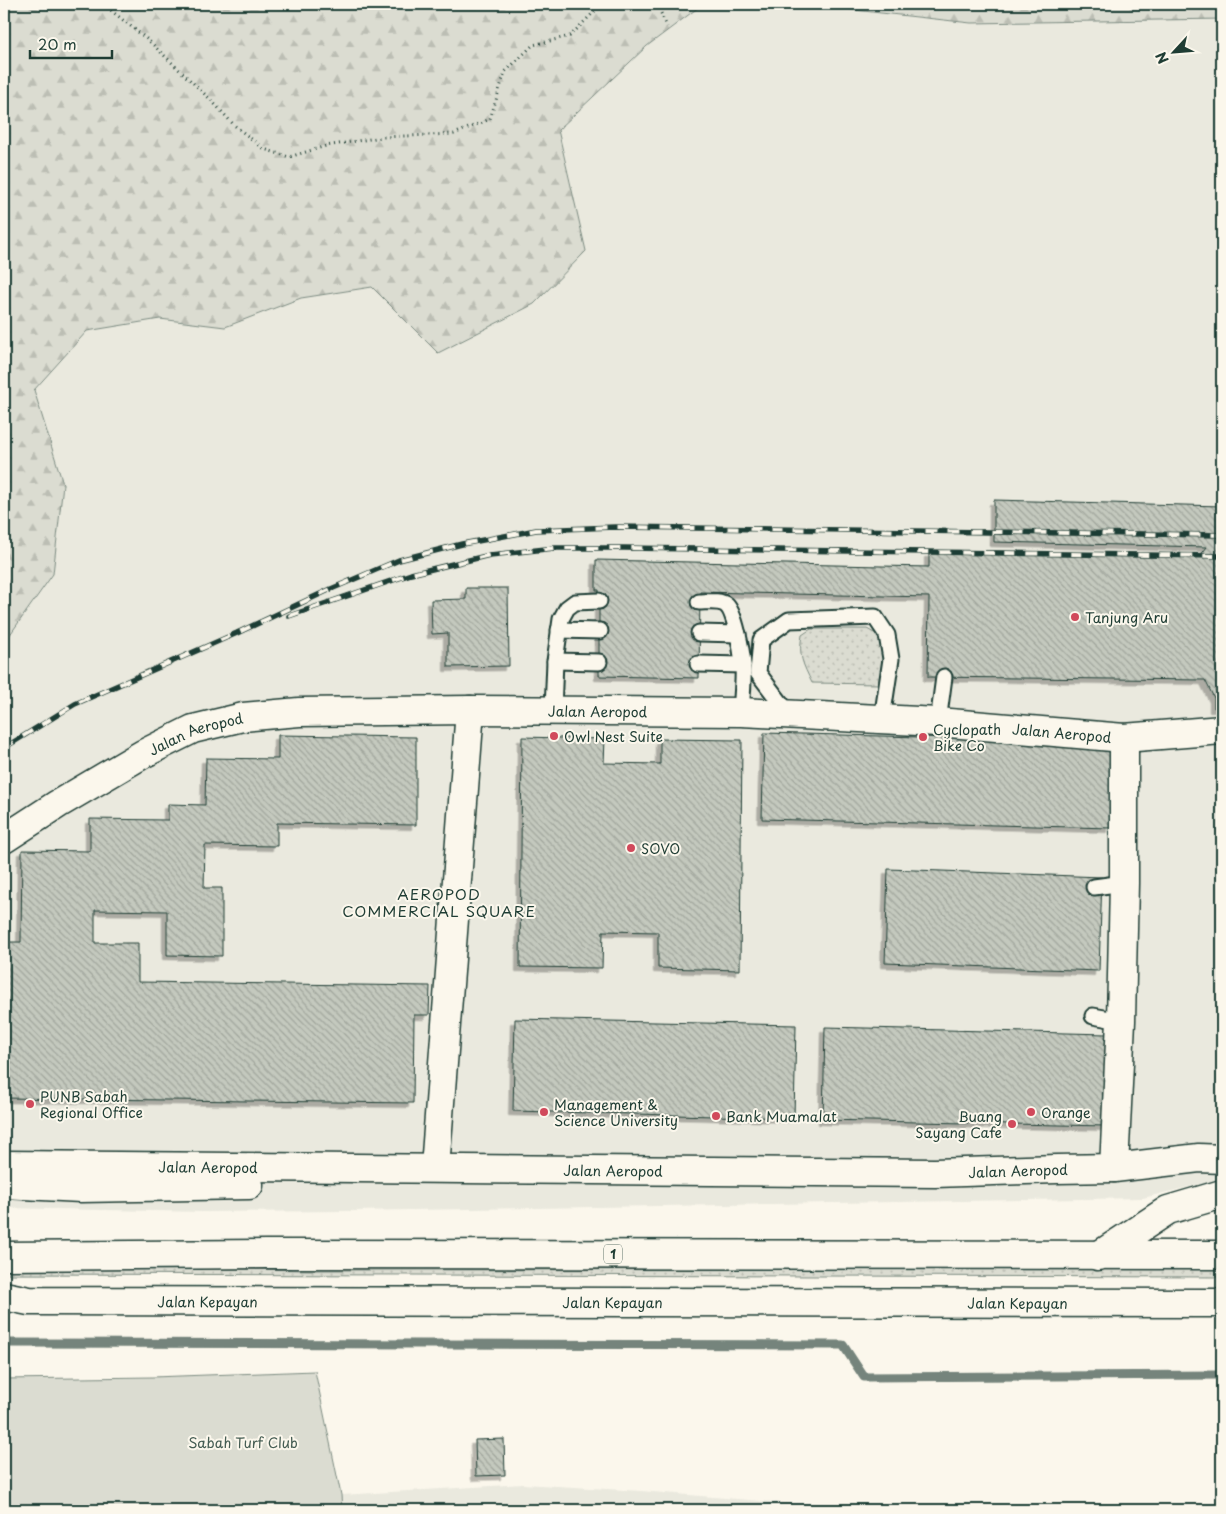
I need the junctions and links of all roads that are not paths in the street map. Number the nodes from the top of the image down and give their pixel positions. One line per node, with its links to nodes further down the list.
1 (599, 600): 3 (lane)
2 (699, 602): 6 (lane)
3 (559, 630): 4 (lane); 7 (lane)
4 (600, 631)
5 (699, 633): 6 (lane)
6 (738, 634): 10 (lane)
7 (555, 661): 8 (lane); 13 (lane)
8 (599, 662)
9 (698, 664): 10 (lane)
10 (744, 665): 14 (lane)
11 (944, 677): 17 (lane)
12 (470, 710): 13 (main road, Jalan Aeropod); 20 (main road, Jalan Aeropod); 28 (main road)
13 (552, 710): 14 (main road, Jalan Aeropod)
14 (740, 712): 15 (main road, Jalan Aeropod)
15 (789, 714): 16 (main road, Jalan Aeropod); 16 (lane)
16 (882, 719): 17 (main road, Jalan Aeropod)
17 (938, 722): 19 (main road, Jalan Aeropod)
18 (1222, 730): 19 (main road, Jalan Aeropod)
19 (1124, 738): 21 (main road)
20 (4, 839)
21 (1124, 883): 22 (lane); 24 (main road)
22 (1094, 887)
23 (1093, 1016): 24 (lane)
24 (1121, 1021): 29 (main road)
25 (1222, 1159): 29 (main road, Jalan Aeropod)
26 (4, 1165): 27 (main road, Jalan Aeropod)
27 (360, 1167): 28 (main road, Jalan Aeropod); 30 (main road)
28 (435, 1168): 29 (main road, Jalan Aeropod)
29 (1114, 1168)
30 (4, 1184)
31 (1222, 1194): 34 (main road)
32 (1222, 1255): 34 (main road, 1)
33 (4, 1256): 34 (main road, 1)
34 (1098, 1256)
35 (17, 1299): 36 (main road, Jalan Kepayan); 37 (main road)
36 (1222, 1303)
37 (4, 1313)

